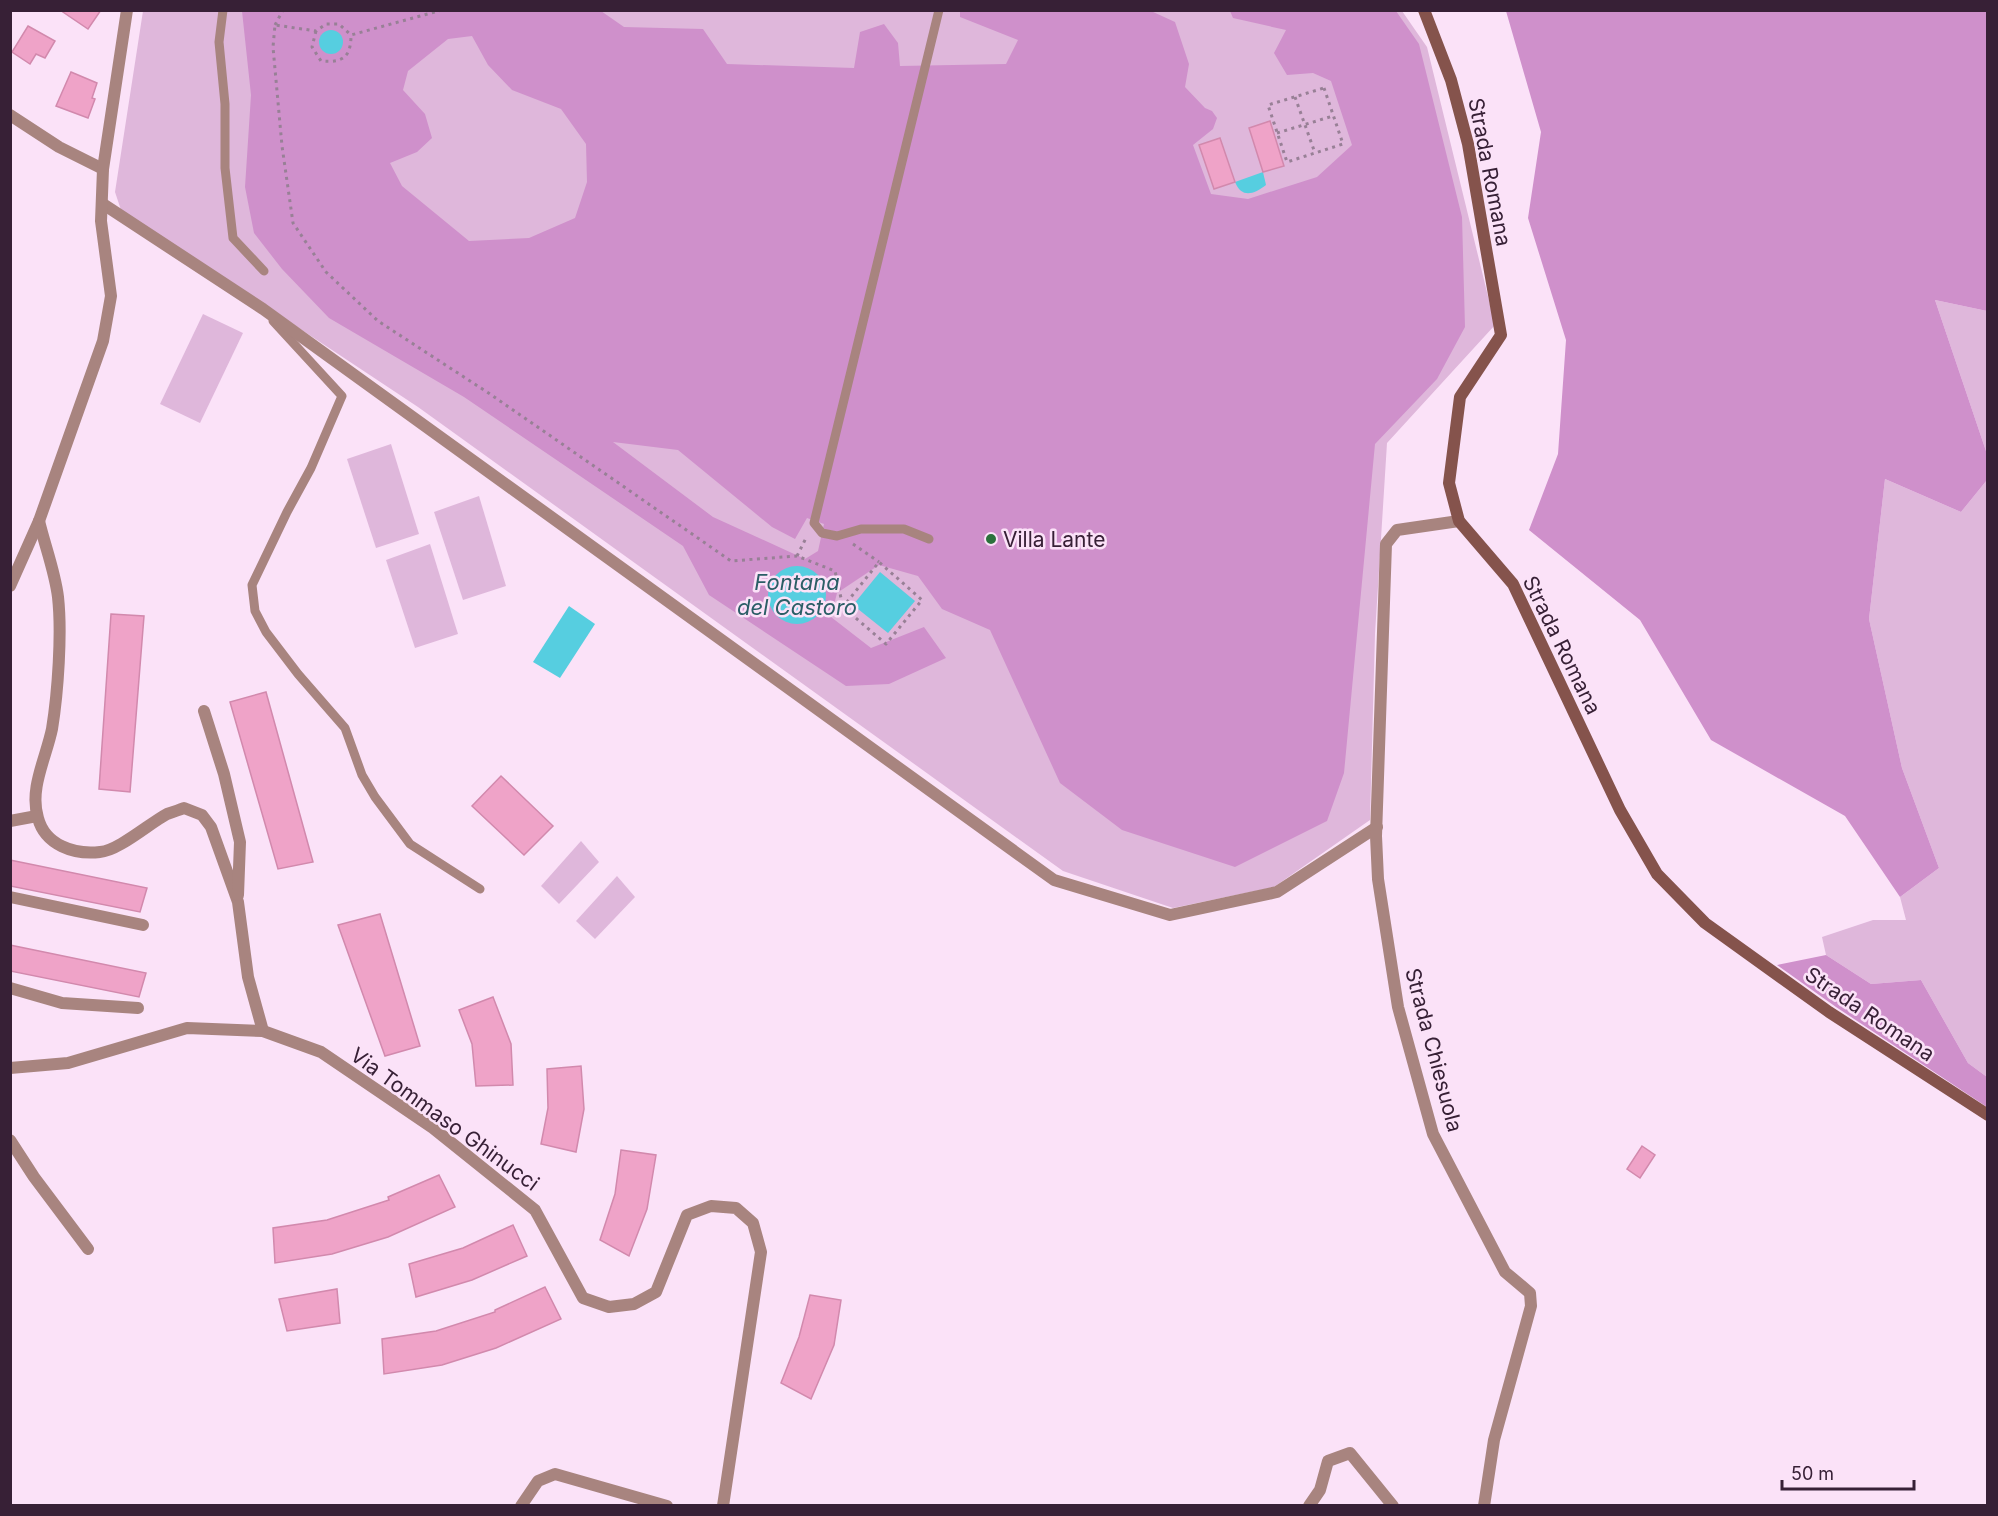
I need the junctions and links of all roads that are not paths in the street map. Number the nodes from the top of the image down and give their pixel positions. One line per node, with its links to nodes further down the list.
1 (127, 10): 6 (street)
2 (223, 10): 8 (lane)
3 (939, 10): 12 (lane)
4 (1424, 10): 11 (street, Strada Romana)
5 (10, 115): 6 (street)
6 (103, 169): 7 (street)
7 (103, 204): 9 (street); 10 (street)
8 (264, 271)
9 (263, 309): 17 (street); 18 (lane)
10 (39, 521): 13 (street); 15 (street)
11 (1459, 521): 17 (street, Strada Chiesuola); 26 (street, Strada Romana)
12 (929, 539)
13 (10, 586)
14 (204, 711): 20 (street)
15 (37, 816): 16 (street); 20 (street)
16 (10, 820)
17 (1377, 827): 34 (street, Strada Chiesuola)
18 (480, 890)
19 (10, 897): 21 (street)
20 (238, 902): 24 (street)
21 (143, 925)
22 (10, 988): 23 (street)
23 (138, 1008)
24 (263, 1031): 25 (street, Via Tommaso Ghinucci); 31 (street, Via Tommaso Ghinucci)
25 (10, 1068)
26 (1988, 1115)
27 (10, 1140): 28 (street)
28 (88, 1249)
29 (521, 1506): 30 (street)
30 (667, 1506)
31 (723, 1506)
32 (1309, 1506): 33 (street)
33 (1393, 1506)
34 (1484, 1506)

